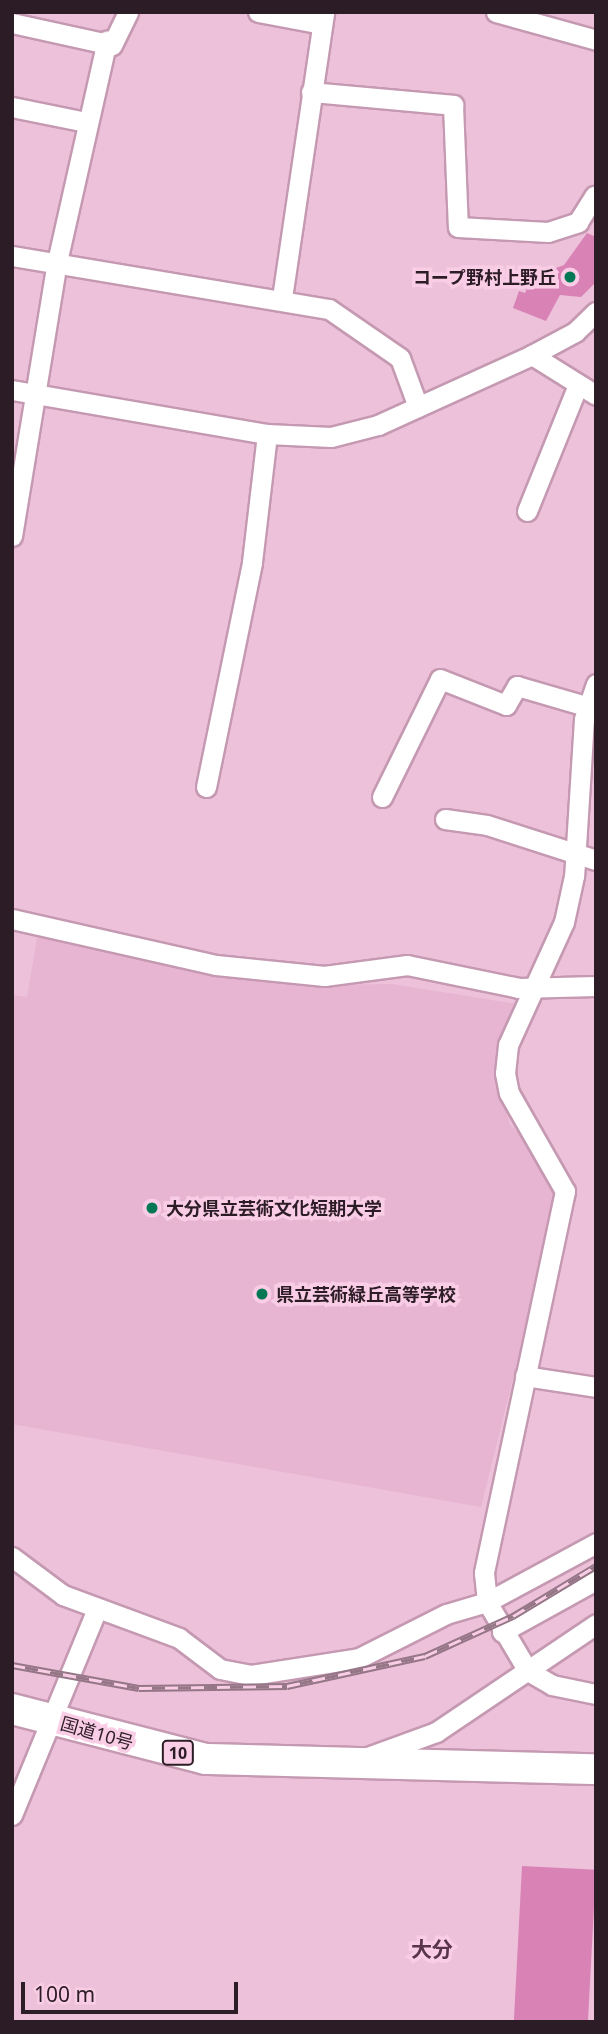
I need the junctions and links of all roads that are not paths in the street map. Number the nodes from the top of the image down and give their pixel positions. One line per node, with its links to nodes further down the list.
1 (128, 12): 7 (street)
2 (258, 12): 4 (street)
3 (496, 12): 6 (street)
4 (323, 18): 8 (street)
5 (12, 23): 7 (street)
6 (596, 40)
7 (107, 41): 10 (street)
8 (312, 92): 11 (street); 14 (street)
9 (12, 107): 10 (street)
10 (86, 122): 13 (street)
11 (594, 196)
12 (12, 256): 13 (street)
13 (57, 262): 14 (street); 19 (street)
14 (282, 298): 20 (street)
15 (596, 312): 16 (street)
16 (532, 355): 18 (street); 20 (street)
17 (12, 390): 19 (street)
18 (587, 391): 22 (street)
19 (36, 395): 21 (street); 23 (street)
20 (418, 407): 21 (street)
21 (267, 434): 26 (street)
22 (527, 511)
23 (12, 536)
24 (596, 684): 25 (street)
25 (586, 706): 27 (street); 29 (street)
26 (206, 787)
27 (382, 797)
28 (444, 819): 29 (street)
29 (576, 855): 30 (street); 33 (street)
30 (596, 860)
31 (12, 919): 33 (street)
32 (596, 986): 33 (street)
33 (537, 989): 34 (street)
34 (525, 1376): 35 (street); 39 (street)
35 (596, 1387)
36 (596, 1543): 39 (street)
37 (12, 1557): 40 (street)
38 (596, 1580): 42 (street)
39 (487, 1602): 40 (street); 42 (street)
40 (97, 1609): 46 (street)
41 (596, 1624): 43 (street)
42 (502, 1632): 43 (street)
43 (528, 1671): 44 (street); 48 (street)
44 (596, 1694)
45 (12, 1709): 46 (highway, 国道10号 / 10)
46 (54, 1721): 48 (highway, 国道10号 / 10); 50 (street)
47 (596, 1753): 48 (highway, 国道10号 / 10)
48 (349, 1763): 49 (highway, 国道10号 / 10)
49 (596, 1769)
50 (12, 1815)

